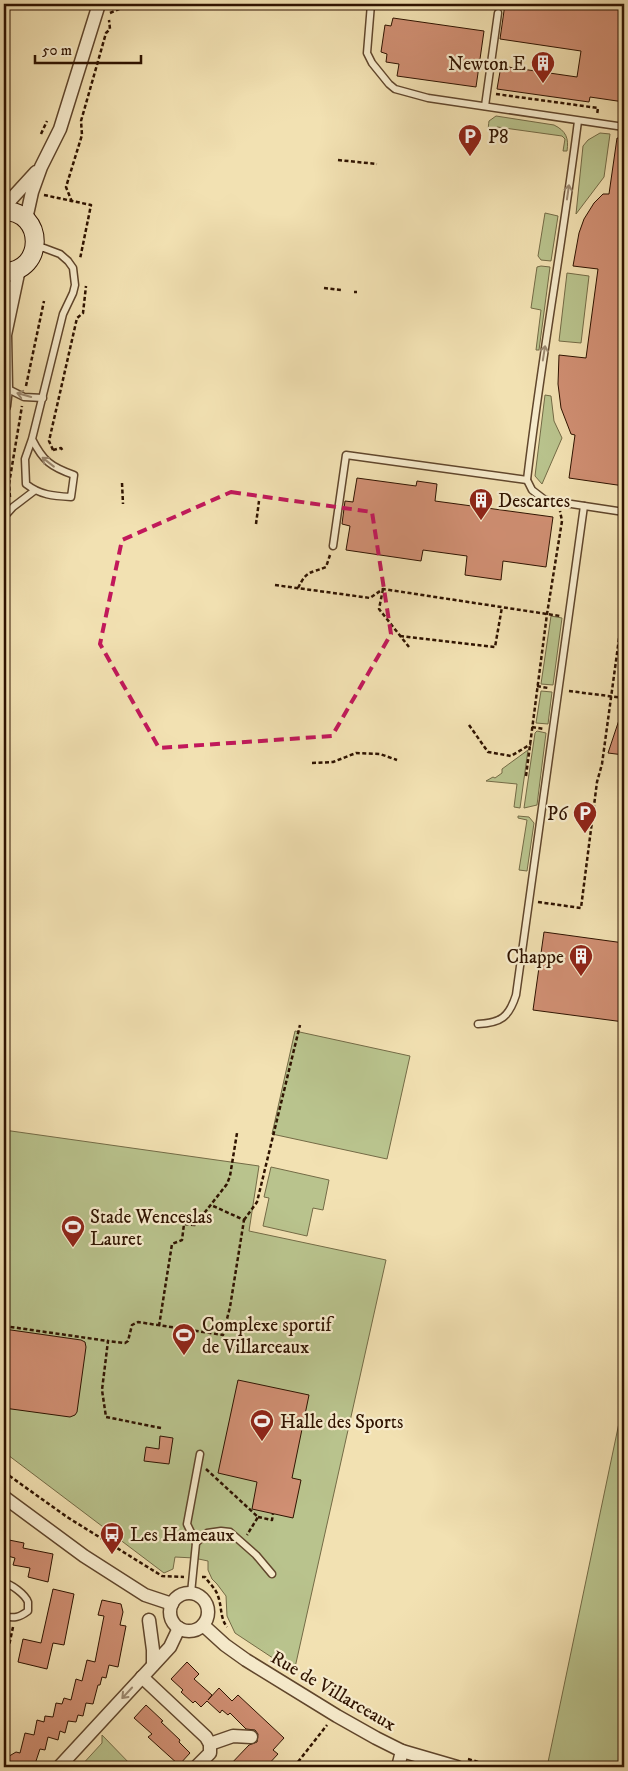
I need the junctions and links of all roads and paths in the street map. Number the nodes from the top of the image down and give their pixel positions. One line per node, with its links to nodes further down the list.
1 (99, 4): 12 (street)
2 (125, 4): 13 (path)
3 (371, 4): 5 (lane)
4 (498, 13): 5 (lane)
5 (485, 106): 7 (lane)
6 (48, 120): 9 (path)
7 (578, 121): 8 (lane); 30 (lane, one-way to 7)
8 (624, 127)
9 (40, 136)
10 (338, 160): 11 (path)
11 (378, 164)
12 (41, 167): 16 (street); 18 (street)
13 (72, 202)
14 (90, 205): 15 (path)
15 (96, 206)
16 (4, 207)
17 (4, 211): 18 (street)
18 (26, 219): 19 (street)
19 (35, 247): 20 (street); 27 (lane)
20 (12, 271): 24 (street)
21 (324, 288): 22 (path)
22 (341, 290)
23 (44, 301): 26 (path)
24 (4, 332): 25 (street)
25 (6, 388): 26 (lane); 28 (street)
26 (24, 397): 27 (lane); 37 (path)
27 (43, 398): 29 (lane)
28 (4, 406)
29 (32, 439): 32 (lane); 32 (lane, one-way to 29)
30 (527, 480): 34 (lane); 41 (lane)
31 (122, 483): 35 (path)
32 (34, 491): 37 (lane)
33 (259, 501): 40 (path)
34 (558, 502): 36 (lane); 47 (path)
35 (123, 504)
36 (584, 506): 38 (lane); 48 (lane)
37 (13, 507): 39 (lane)
38 (624, 512)
39 (4, 517)
40 (256, 524)
41 (333, 546)
42 (330, 555): 44 (path)
43 (275, 585): 44 (path)
44 (298, 588): 45 (path)
45 (383, 589): 46 (path); 50 (path)
46 (502, 607): 47 (path); 50 (path)
47 (547, 614): 48 (path); 56 (path)
48 (568, 617): 52 (lane)
49 (621, 624): 53 (path)
50 (400, 636): 51 (path)
51 (409, 647)
52 (558, 690): 53 (path); 60 (lane)
53 (612, 697): 54 (path); 60 (path)
54 (624, 698)
55 (469, 725): 56 (path)
56 (531, 744): 59 (path)
57 (397, 760): 58 (path)
58 (312, 763)
59 (526, 776)
60 (529, 896): 61 (lane)
61 (478, 1024)
62 (300, 1025): 65 (path)
63 (237, 1133): 64 (path)
64 (211, 1205): 65 (path); 67 (path)
65 (244, 1220): 67 (path)
66 (4, 1326): 68 (path)
67 (159, 1326): 68 (path)
68 (108, 1341): 69 (path)
69 (161, 1428)
70 (200, 1454): 71 (lane)
71 (200, 1463): 75 (path); 77 (lane)
72 (4, 1472): 79 (path)
73 (4, 1497): 82 (street)
74 (273, 1514): 75 (path)
75 (258, 1517): 76 (path)
76 (245, 1536)
77 (196, 1543): 78 (lane); 79 (lane)
78 (272, 1574)
79 (192, 1577): 81 (lane); 87 (path)
80 (4, 1583): 83 (lane)
81 (191, 1593): 82 (street); 85 (street)
82 (172, 1604): 86 (street)
83 (7, 1617): 89 (path)
84 (149, 1620): 88 (street)
85 (203, 1625): 86 (street); 91 (street, Rue de Villarceaux)
86 (179, 1628): 88 (street)
87 (227, 1628)
88 (153, 1665): 90 (street)
89 (4, 1669)
90 (142, 1677): 93 (street); 96 (street, one-way to 96)
91 (336, 1716): 94 (street, Rue de Villarceaux); 98 (path)
92 (251, 1737): 93 (street)
93 (210, 1744): 97 (street)
94 (402, 1750): 95 (street, Rue de Villarceaux); 99 (street)
95 (458, 1762): 100 (path)
96 (59, 1767)
97 (196, 1767)
98 (294, 1767)
99 (398, 1767)
100 (496, 1767)

